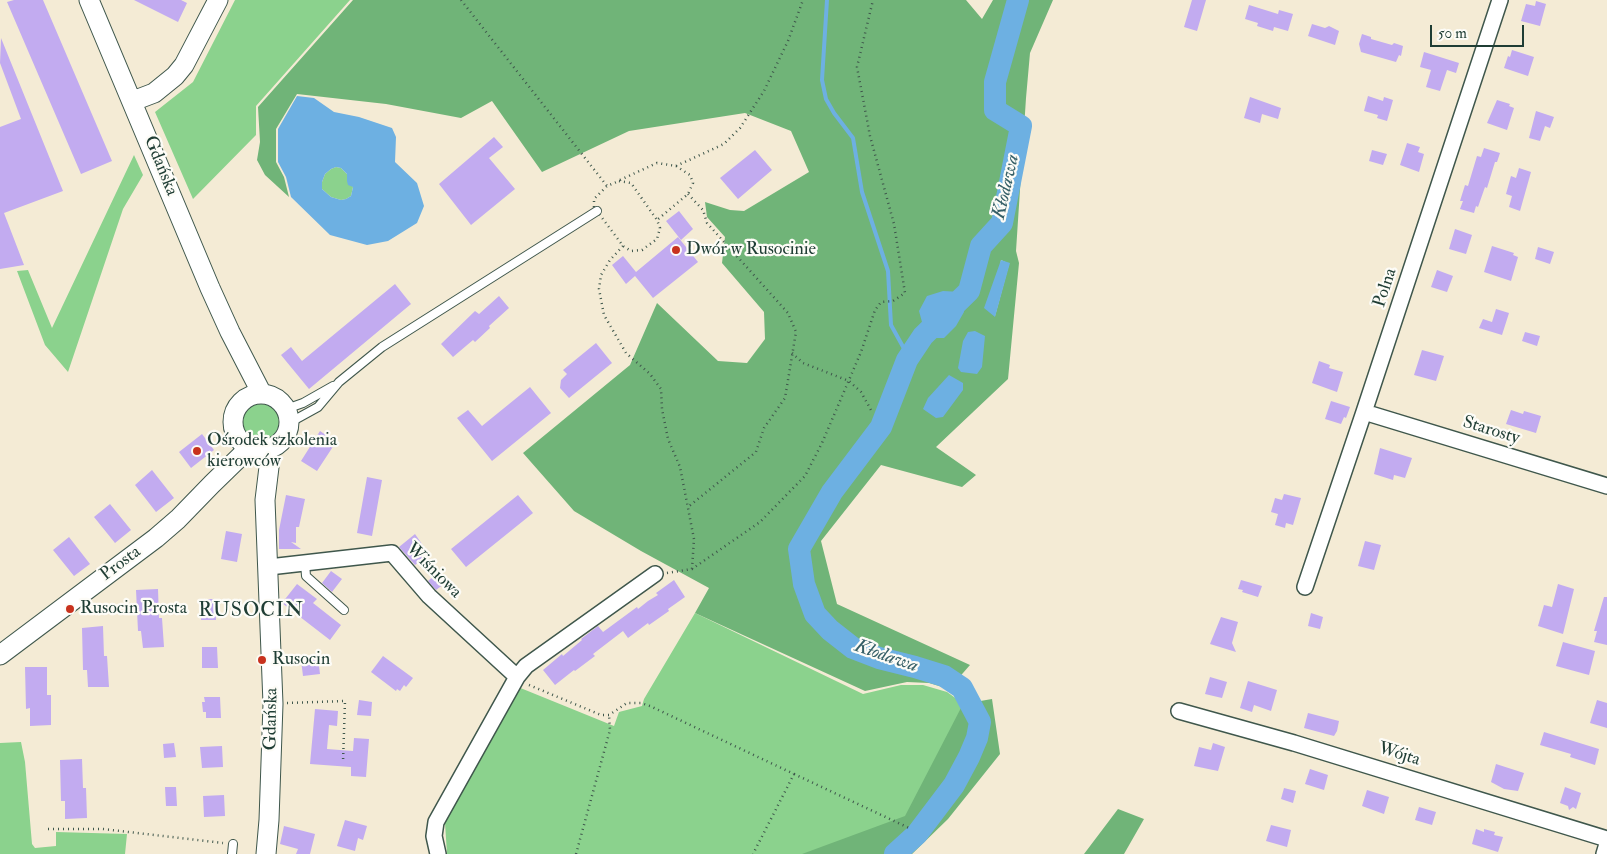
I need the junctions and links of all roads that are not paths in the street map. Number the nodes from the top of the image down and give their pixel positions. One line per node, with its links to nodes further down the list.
1 (89, 0): 4 (street, Gdańska)
2 (218, 0): 4 (street)
3 (1500, 0): 10 (street, Polna)
4 (133, 101): 6 (street, Gdańska)
5 (597, 211): 7 (lane)
6 (230, 332): 8 (street, Gdańska); 9 (street, Gdańska)
7 (340, 382): 11 (lane); 11 (lane)
8 (262, 394): 9 (street); 11 (street)
9 (244, 399): 12 (street)
10 (1364, 412): 13 (street, Starosty); 17 (street, Polna)
11 (288, 416): 12 (street)
12 (257, 445): 15 (street, Gdańska); 19 (street, Prosta)
13 (1607, 486)
14 (305, 564): 15 (street, Wiśniowa); 18 (lane); 20 (street, Wiśniowa)
15 (269, 567): 26 (street, Gdańska)
16 (654, 574): 20 (street)
17 (1304, 587)
18 (344, 610)
19 (0, 655)
20 (518, 677): 27 (street)
21 (1179, 711): 22 (street, Wójta)
22 (1607, 839)
23 (233, 844): 25 (lane)
24 (1607, 844): 28 (street)
25 (232, 854)
26 (266, 854)
27 (438, 854)
28 (1604, 854)

